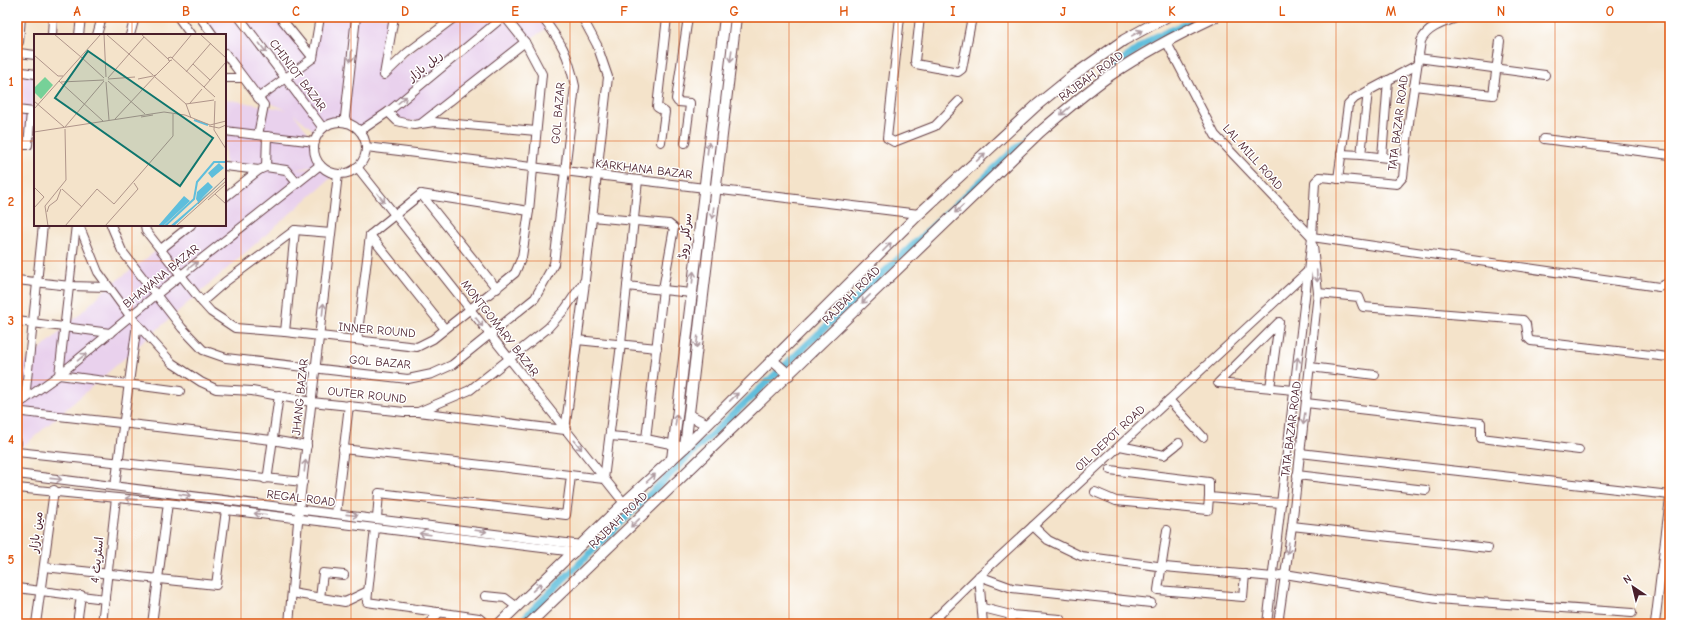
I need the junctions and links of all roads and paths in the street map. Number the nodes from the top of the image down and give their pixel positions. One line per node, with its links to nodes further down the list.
1 (21, 17): 35 (street)
2 (53, 17): 27 (street)
3 (81, 17): 28 (street)
4 (102, 17): 29 (street)
5 (135, 17): 30 (street)
6 (178, 17): 31 (street)
7 (200, 17): 32 (street)
8 (239, 17): 48 (street, CHINIOT BAZAR, one-way to 48)
9 (280, 17): 40 (street)
10 (320, 17): 40 (street)
11 (356, 17): 58 (street, one-way to 58)
12 (394, 17): 13 (street)
13 (455, 17)
14 (504, 17): 36 (street, INNER ROUND); 56 (street, ریل بازار, one-way to 14)
15 (542, 17): 82 (street, GOL BAZAR)
16 (582, 17): 84 (street, OUTER ROUND)
17 (667, 17): 67 (street)
18 (688, 17): 68 (street)
19 (725, 17): 88 (main road, سرکلر روڈ, one-way to 19)
20 (736, 17): 89 (main road, one-way to 89)
21 (900, 17): 53 (street)
22 (920, 17): 23 (street)
23 (972, 17)
24 (1166, 17): 93 (main road, RAJBAH ROAD, one-way to 24)
25 (1215, 17): 33 (main road, RAJBAH ROAD)
26 (1459, 17): 41 (street, TATA BAZAR ROAD)
27 (52, 34)
28 (79, 34)
29 (97, 34)
30 (130, 34)
31 (190, 34)
32 (212, 34)
33 (1166, 41): 106 (street, LAL MILL ROAD); 143 (main road, RAJBAH ROAD, one-way to 143)
34 (1500, 41): 42 (street)
35 (18, 42)
36 (525, 42): 57 (street); 62 (street, INNER ROUND)
37 (19, 53): 39 (street)
38 (226, 53): 47 (street)
39 (34, 55)
40 (313, 58): 48 (street)
41 (1417, 62): 42 (street); 49 (street); 50 (street, TATA BAZAR ROAD)
42 (1496, 69): 45 (street); 50 (street)
43 (17, 71): 44 (street)
44 (34, 74)
45 (1545, 75)
46 (226, 78): 47 (street)
47 (243, 78): 52 (street)
48 (285, 78): 52 (street); 59 (street, CHINIOT BAZAR)
49 (1388, 80): 51 (street); 74 (street)
50 (1414, 86): 75 (street, TATA BAZAR ROAD)
51 (1368, 91): 71 (street); 72 (street)
52 (258, 98): 63 (street)
53 (959, 101)
54 (17, 110): 55 (street)
55 (33, 112): 69 (street)
56 (388, 112): 57 (street); 61 (street, ریل بازار)
57 (422, 122): 62 (street)
58 (347, 123): 59 (street); 61 (street)
59 (323, 128): 66 (street)
60 (226, 131): 63 (street)
61 (360, 131): 70 (street)
62 (536, 131): 80 (street, INNER ROUND)
63 (258, 134): 64 (street)
64 (267, 136): 66 (street); 81 (street)
65 (1544, 139): 73 (street)
66 (315, 142): 77 (street)
67 (661, 142)
68 (685, 144)
69 (18, 145): 76 (street)
70 (366, 147): 79 (street); 80 (street, KARKHANA BAZAR)
71 (1341, 154): 72 (street); 85 (street)
72 (1361, 155): 74 (street)
73 (1670, 155)
74 (1382, 157): 75 (street)
75 (1405, 160): 85 (street, TATA BAZAR ROAD)
76 (17, 161)
77 (320, 165): 83 (street); 87 (street, BHAWANA BAZAR)
78 (226, 166): 81 (street)
79 (357, 167): 83 (street); 94 (street, MONTGOMARY BAZAR, one-way to 94)
80 (532, 168): 82 (street, KARKHANA BAZAR); 92 (street, INNER ROUND)
81 (263, 169): 87 (street); 91 (street)
82 (564, 171): 84 (street, KARKHANA BAZAR); 132 (street, GOL BAZAR)
83 (338, 174): 104 (street, JHANG BAZAR)
84 (597, 175): 86 (street, KARKHANA BAZAR); 95 (street, OUTER ROUND)
85 (1338, 179): 106 (street, TATA BAZAR ROAD)
86 (638, 180): 88 (street, KARKHANA BAZAR); 96 (street)
87 (297, 183): 109 (street, BHAWANA BAZAR, one-way to 87)
88 (703, 188): 89 (street, KARKHANA BAZAR); 119 (main road, سرکلر روڈ, one-way to 88)
89 (716, 190): 93 (street, KARKHANA BAZAR); 159 (main road, one-way to 159)
90 (421, 194): 92 (street); 94 (street); 117 (street)
91 (226, 196)
92 (529, 211): 117 (street, INNER ROUND)
93 (919, 214): 140 (main road, RAJBAH ROAD, one-way to 93)
94 (395, 215): 105 (street); 123 (street, MONTGOMARY BAZAR)
95 (592, 217): 96 (street); 111 (street, OUTER ROUND)
96 (634, 221): 115 (street); 118 (street)
97 (43, 226): 112 (street)
98 (77, 226): 114 (street)
99 (77, 226): 116 (street, OUTER ROUND)
100 (111, 226): 121 (street, GOL BAZAR)
101 (145, 226): 107 (street, INNER ROUND)
102 (190, 226): 107 (street)
103 (295, 230): 104 (street); 122 (street); 130 (street)
104 (331, 233): 133 (street, JHANG BAZAR, one-way to 104)
105 (370, 235): 129 (street); 134 (street)
106 (1312, 237): 108 (street, TATA BAZAR ROAD); 113 (street); 120 (street, TATA BAZAR ROAD, one-way to 120)
107 (161, 249): 109 (street, INNER ROUND)
108 (1307, 272): 148 (street, TATA BAZAR ROAD, one-way to 108); 152 (street, OIL DEPOT ROAD)
109 (181, 274): 121 (street, BHAWANA BAZAR); 122 (street, INNER ROUND)
110 (17, 280): 112 (street)
111 (585, 280): 135 (street); 139 (street, OUTER ROUND)
112 (37, 282): 114 (street); 126 (street)
113 (1670, 282)
114 (70, 286): 116 (street); 128 (street)
115 (627, 286): 118 (street); 136 (street)
116 (108, 287): 124 (street, OUTER ROUND)
117 (497, 289): 123 (street, INNER ROUND)
118 (663, 289): 119 (street); 137 (street)
119 (691, 293): 167 (main road, سرکلر روڈ, one-way to 119)
120 (1318, 293): 138 (street); 141 (street, TATA BAZAR ROAD)
121 (156, 295): 124 (street, BHAWANA BAZAR); 142 (street, GOL BAZAR)
122 (202, 302): 130 (street, INNER ROUND)
123 (470, 310): 129 (street, INNER ROUND); 132 (street, MONTGOMARY BAZAR, one-way to 132)
124 (130, 316): 127 (street, OUTER ROUND); 131 (street, BHAWANA BAZAR)
125 (17, 321): 126 (street)
126 (32, 323): 128 (street); 151 (street)
127 (137, 324): 146 (street); 150 (street, OUTER ROUND)
128 (66, 327): 131 (street); 144 (street)
129 (445, 329): 134 (street, INNER ROUND)
130 (285, 332): 133 (street, INNER ROUND)
131 (110, 333): 144 (street, BHAWANA BAZAR, one-way to 131)
132 (490, 334): 139 (street, MONTGOMARY BAZAR); 142 (street, GOL BAZAR)
133 (320, 336): 134 (street, INNER ROUND); 142 (street, JHANG BAZAR)
134 (357, 340)
135 (577, 340): 136 (street); 162 (street)
136 (621, 344): 137 (street); 163 (street)
137 (656, 348): 165 (street)
138 (1668, 357)
139 (509, 358): 158 (street, OUTER ROUND); 162 (street, MONTGOMARY BAZAR)
140 (774, 362): 143 (main road); 161 (main road, RAJBAH ROAD, one-way to 140)
141 (1310, 366): 145 (street); 154 (street, TATA BAZAR ROAD)
142 (316, 368): 153 (street, JHANG BAZAR)
143 (787, 374): 239 (main road, RAJBAH ROAD, one-way to 239)
144 (59, 375): 146 (street); 151 (street, BHAWANA BAZAR)
145 (1375, 375)
146 (129, 384): 149 (street); 160 (street)
147 (1270, 388): 147 (street); 148 (street)
148 (1294, 390): 195 (street, TATA BAZAR ROAD)
149 (180, 391)
150 (279, 395): 153 (street, OUTER ROUND); 166 (street)
151 (25, 399): 155 (street, BHAWANA BAZAR)
152 (1169, 400): 164 (street); 170 (street, OIL DEPOT ROAD)
153 (312, 402): 156 (street, OUTER ROUND); 169 (street, JHANG BAZAR)
154 (1306, 403): 174 (street); 175 (street, TATA BAZAR ROAD, one-way to 175)
155 (17, 405)
156 (348, 405): 158 (street, OUTER ROUND); 172 (street)
157 (23, 412): 160 (street)
158 (418, 412): 162 (street)
159 (689, 415): 161 (main road); 171 (main road)
160 (124, 423): 166 (street); 177 (street)
161 (706, 424): 171 (main road, RAJBAH ROAD)
162 (565, 430): 183 (street, MONTGOMARY BAZAR, one-way to 183)
163 (610, 436): 165 (street); 183 (street)
164 (1203, 437)
165 (646, 439): 167 (street)
166 (272, 440): 169 (street); 182 (street)
167 (674, 443): 171 (street); 176 (main road, سرکلر روڈ)
168 (1179, 443): 170 (street)
169 (307, 446): 184 (street, JHANG BAZAR, one-way to 169)
170 (1120, 446): 200 (street, OIL DEPOT ROAD)
171 (685, 447): 176 (main road, RAJBAH ROAD)
172 (343, 449): 181 (street); 198 (street)
173 (17, 450): 177 (street)
174 (1578, 450)
175 (1300, 452): 180 (street, TATA BAZAR ROAD); 191 (street)
176 (672, 459): 194 (main road, RAJBAH ROAD, one-way to 176)
177 (119, 462): 182 (street); 185 (street)
178 (1110, 470): 190 (street)
179 (17, 474): 185 (street, REGAL ROAD, one-way to 185)
180 (1297, 475): 188 (street); 201 (street, TATA BAZAR ROAD)
181 (571, 476): 183 (street); 199 (street)
182 (265, 479): 184 (street)
183 (604, 480): 194 (street, MONTGOMARY BAZAR)
184 (303, 482): 197 (street, JHANG BAZAR)
185 (115, 486): 197 (street, REGAL ROAD, one-way to 197)
186 (17, 488): 187 (street, REGAL ROAD)
187 (54, 490): 192 (street, REGAL ROAD); 207 (street, مین بازار)
188 (1426, 490)
189 (1095, 492): 190 (street)
190 (1209, 496): 195 (street)
191 (1670, 497): 245 (street)
192 (116, 498): 193 (street, REGAL ROAD, one-way to 192); 208 (street, اسٹریٹ 4)
193 (168, 503): 196 (street, REGAL ROAD); 214 (street)
194 (624, 503): 204 (main road, RAJBAH ROAD)
195 (1281, 503): 213 (street, TATA BAZAR ROAD)
196 (226, 510): 197 (street, REGAL ROAD, one-way to 196); 214 (street)
197 (299, 514): 198 (street, REGAL ROAD); 202 (street, REGAL ROAD); 218 (street, JHANG BAZAR)
198 (336, 514): 199 (street, REGAL ROAD, one-way to 199)
199 (377, 518): 204 (street, REGAL ROAD, one-way to 204)
200 (1033, 526): 206 (street); 212 (street, OIL DEPOT ROAD)
201 (1292, 526): 205 (street); 210 (street, TATA BAZAR ROAD, one-way to 210)
202 (375, 528): 204 (street, REGAL ROAD, one-way to 202); 217 (street)
203 (1167, 530): 206 (street)
204 (578, 548): 224 (main road, RAJBAH ROAD, one-way to 204)
205 (1488, 548)
206 (1161, 566): 209 (street); 209 (street)
207 (44, 567): 208 (street); 216 (street, مین بازار)
208 (107, 573): 214 (street); 222 (street, اسٹریٹ 4)
209 (1245, 574): 213 (street)
210 (1285, 574): 213 (street); 227 (street); 244 (street, TATA BAZAR ROAD)
211 (344, 575): 221 (street)
212 (979, 576): 223 (street); 225 (street); 240 (street, OIL DEPOT ROAD)
213 (1273, 577): 243 (street, TATA BAZAR ROAD)
214 (158, 580): 234 (street)
215 (17, 588): 216 (street)
216 (41, 591): 219 (street); 231 (street, مین بازار)
217 (368, 591): 221 (street); 226 (street)
218 (292, 593): 221 (street); 235 (street, JHANG BAZAR)
219 (81, 595): 222 (street); 232 (street)
220 (485, 596): 224 (street)
221 (320, 598)
222 (105, 599): 233 (street, اسٹریٹ 4)
223 (1151, 603)
224 (517, 606): 238 (main road, RAJBAH ROAD)
225 (983, 608): 228 (street); 230 (street)
226 (440, 612): 236 (street); 237 (street)
227 (1632, 613)
228 (1011, 615): 229 (street); 241 (street)
229 (1039, 620): 242 (street)
230 (982, 622)
231 (36, 624)
232 (77, 624)
233 (102, 624)
234 (152, 624)
235 (289, 624)
236 (428, 624)
237 (486, 624)
238 (499, 624)
239 (529, 624)
240 (930, 624)
241 (1010, 624)
242 (1064, 624)
243 (1267, 624)
244 (1278, 624)
245 (1655, 624)

